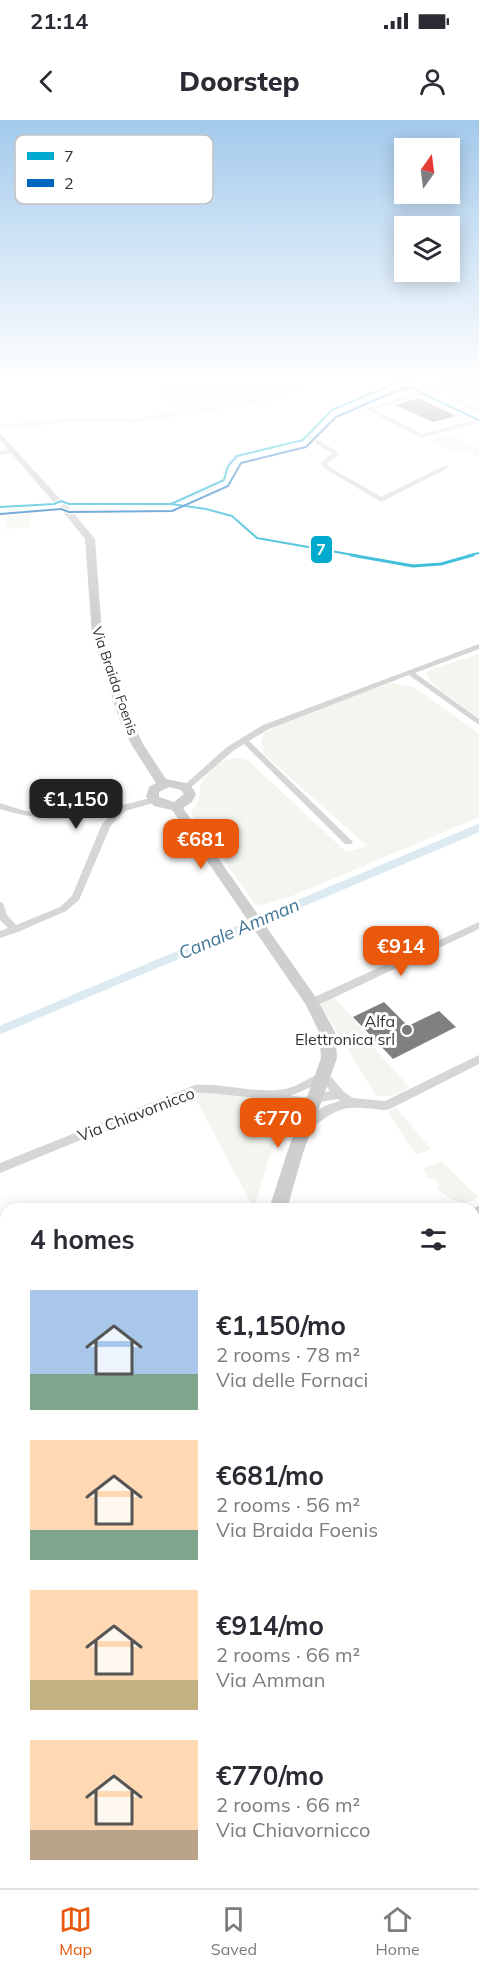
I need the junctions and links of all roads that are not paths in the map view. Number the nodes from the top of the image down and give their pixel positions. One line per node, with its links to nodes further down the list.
1 (24, 463): 5 (street, Via Braida Foenis)
2 (231, 463): 6 (street)
3 (325, 463): 4 (street)
4 (446, 467)
5 (61, 504): 6 (street); 7 (street); 13 (street, Via Braida Foenis)
6 (171, 504): 8 (street)
7 (0, 507)
8 (479, 553)
9 (479, 646): 10 (street)
10 (409, 672): 11 (street); 12 (street)
11 (479, 723)
12 (244, 740): 14 (street); 19 (street)
13 (163, 784): 14 (street); 15 (street)
14 (186, 787): 17 (street)
15 (154, 800): 17 (street); 18 (street)
16 (0, 806): 18 (street)
17 (176, 806): 24 (street)
18 (120, 810): 22 (street)
19 (348, 842)
20 (0, 905): 22 (street)
21 (479, 925): 24 (street)
22 (15, 930): 23 (street)
23 (0, 935)
24 (312, 1003): 26 (street)
25 (479, 1059): 31 (street)
26 (324, 1076): 27 (street, Via Chiavornicco); 29 (street); 31 (street)
27 (297, 1090): 28 (street, Via Chiavornicco); 29 (street)
28 (276, 1094): 30 (street, Via Chiavornicco); 33 (street, Via Chiavornicco)
29 (315, 1100): 30 (street); 31 (street); 32 (street)
30 (288, 1101): 32 (street, Via Chiavornicco)
31 (342, 1101): 32 (street)
32 (304, 1128): 34 (street)
33 (0, 1168)
34 (280, 1203)

